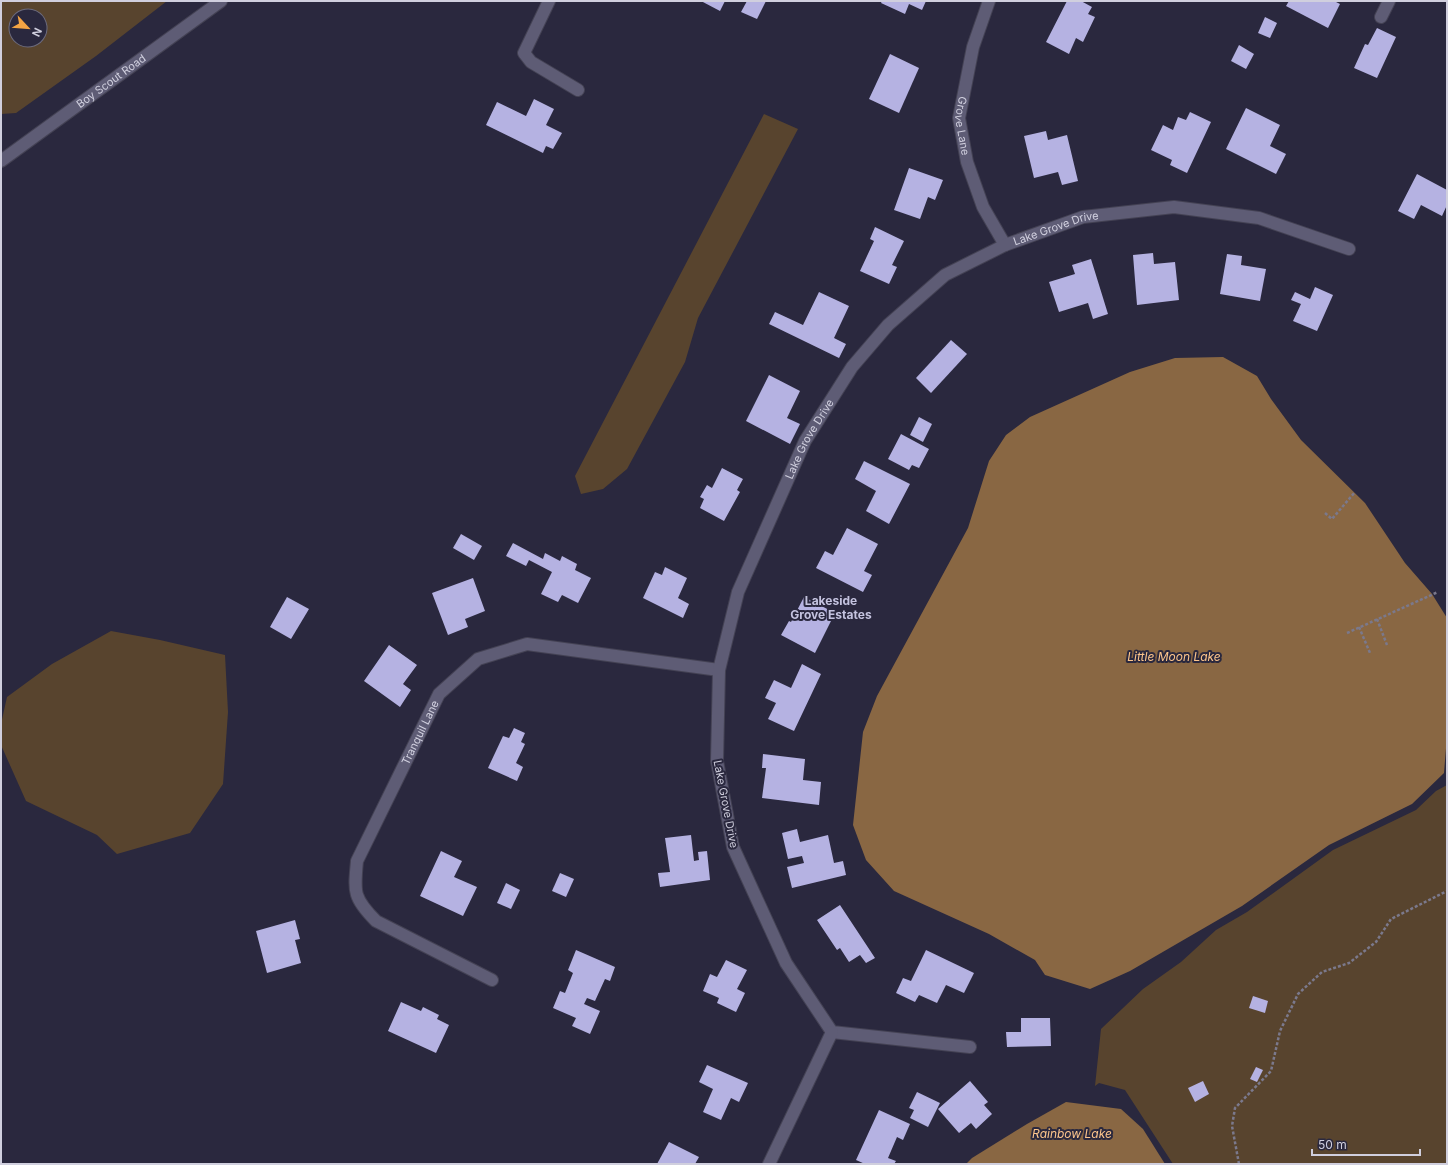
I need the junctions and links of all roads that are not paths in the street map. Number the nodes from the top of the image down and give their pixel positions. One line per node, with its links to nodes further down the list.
1 (221, 1): 7 (street, Boy Scout Road)
2 (549, 1): 6 (street)
3 (989, 1): 8 (street, Grove Lane)
4 (1389, 1): 5 (street)
5 (1381, 17)
6 (578, 90)
7 (1, 161)
8 (1005, 245): 9 (street, Lake Grove Drive); 10 (street, Lake Grove Drive)
9 (1349, 249)
10 (719, 670): 11 (street, Tranquil Lane); 12 (street, Lake Grove Drive)
11 (492, 980)
12 (832, 1032): 13 (street); 14 (street)
13 (970, 1047)
14 (769, 1164)

